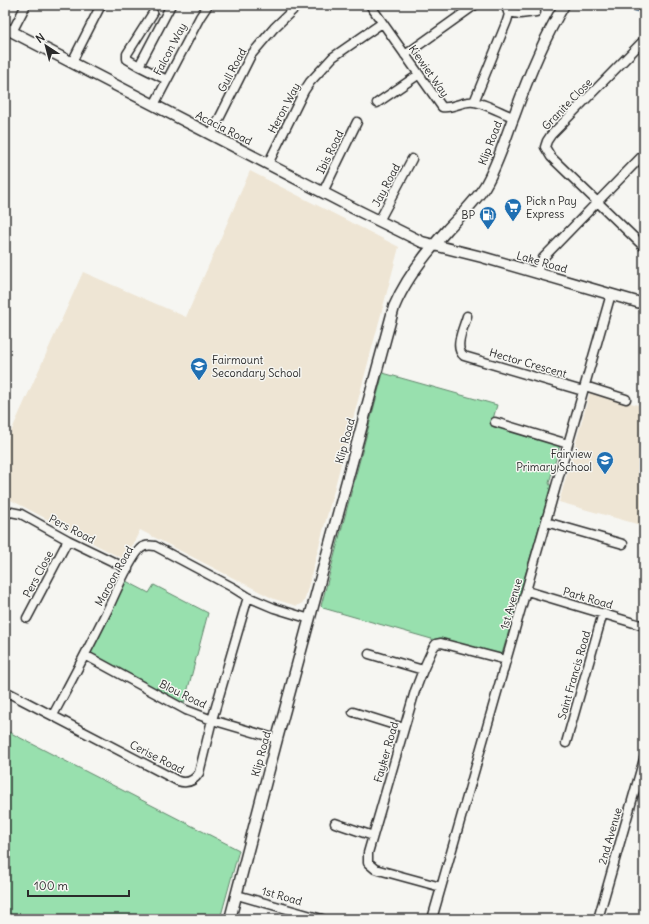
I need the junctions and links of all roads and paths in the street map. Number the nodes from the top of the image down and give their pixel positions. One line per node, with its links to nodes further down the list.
1 (26, 5): 13 (street)
2 (101, 5): 16 (street)
3 (171, 5): 17 (street)
4 (207, 5): 19 (street, Falcon Way)
5 (298, 5): 25 (street, Gull Road)
6 (370, 5): 12 (street, Kiewiet Way)
7 (475, 5): 15 (street)
8 (564, 5): 23 (street, Klip Road)
9 (507, 9): 10 (street); 20 (street)
10 (536, 12)
11 (153, 13): 17 (street)
12 (382, 23): 15 (street, Kiewiet Way); 28 (street, Heron Way)
13 (8, 30): 16 (street, Acacia Road)
14 (644, 40): 30 (street, Granite Close)
15 (405, 55): 18 (street, Kiewiet Way)
16 (72, 62): 22 (street, Acacia Road)
17 (139, 66): 19 (street)
18 (418, 74): 20 (street, Kiewiet Way); 21 (street)
19 (167, 80): 22 (street, Falcon Way)
20 (474, 102): 23 (street)
21 (377, 103)
22 (154, 105): 25 (street, Acacia Road)
23 (513, 117): 32 (street, Klip Road)
24 (357, 122): 29 (street, Ibis Road)
25 (211, 135): 28 (street, Acacia Road)
26 (644, 154): 30 (street)
27 (412, 159): 31 (street, Jay Road)
28 (268, 164): 29 (street, Acacia Road)
29 (323, 192): 31 (street, Acacia Road)
30 (598, 202): 33 (street); 34 (street)
31 (379, 221): 32 (street, Acacia Road)
32 (434, 245): 34 (street, Lake Road); 51 (street, Klip Road)
33 (644, 247)
34 (536, 273): 35 (street, Lake Road)
35 (611, 294): 36 (street, Lake Road); 38 (street, 1st Avenue)
36 (644, 304)
37 (467, 316): 38 (street, Hector Crescent)
38 (584, 388): 39 (street, Hector Crescent); 41 (street, 1st Avenue)
39 (626, 399)
40 (495, 422): 41 (street)
41 (568, 444): 43 (street, 1st Avenue)
42 (5, 515): 44 (street, Pers Road)
43 (546, 522): 45 (street); 47 (street, 1st Avenue)
44 (68, 540): 46 (street, Pers Road); 50 (street, Pers Close)
45 (623, 544)
46 (128, 569): 48 (street, Maroon Road); 54 (street, Maroon Road)
47 (527, 591): 49 (street, Park Road); 55 (street, 1st Avenue)
48 (248, 597): 51 (street, Maroon Road); 60 (street, Cerise Road)
49 (603, 613): 52 (street, Park Road); 63 (street, Saint Francis Road)
50 (27, 618)
51 (310, 619): 62 (street, Klip Road)
52 (644, 626)
53 (369, 654): 56 (street)
54 (85, 655): 59 (street, Maroon Road); 60 (street, Blou Road)
55 (506, 660): 56 (street, Fayker Road); 67 (street, 1st Avenue)
56 (423, 670): 61 (street, Fayker Road)
57 (5, 691): 59 (street, Cerise Road)
58 (352, 712): 61 (street)
59 (53, 715): 60 (street, Cerise Road)
60 (212, 720): 62 (street, Blou Road)
61 (404, 728): 66 (street, Fayker Road)
62 (277, 739): 68 (street, Klip Road)
63 (566, 743)
64 (644, 759): 72 (street, 2nd Avenue)
65 (335, 823): 66 (street)
66 (373, 836): 67 (street, Fayker Road)
67 (441, 887): 71 (street, 1st Avenue)
68 (237, 894): 69 (street, Klip Road); 70 (street, 1st Road)
69 (230, 919)
70 (322, 919)
71 (432, 919)
72 (598, 919)

